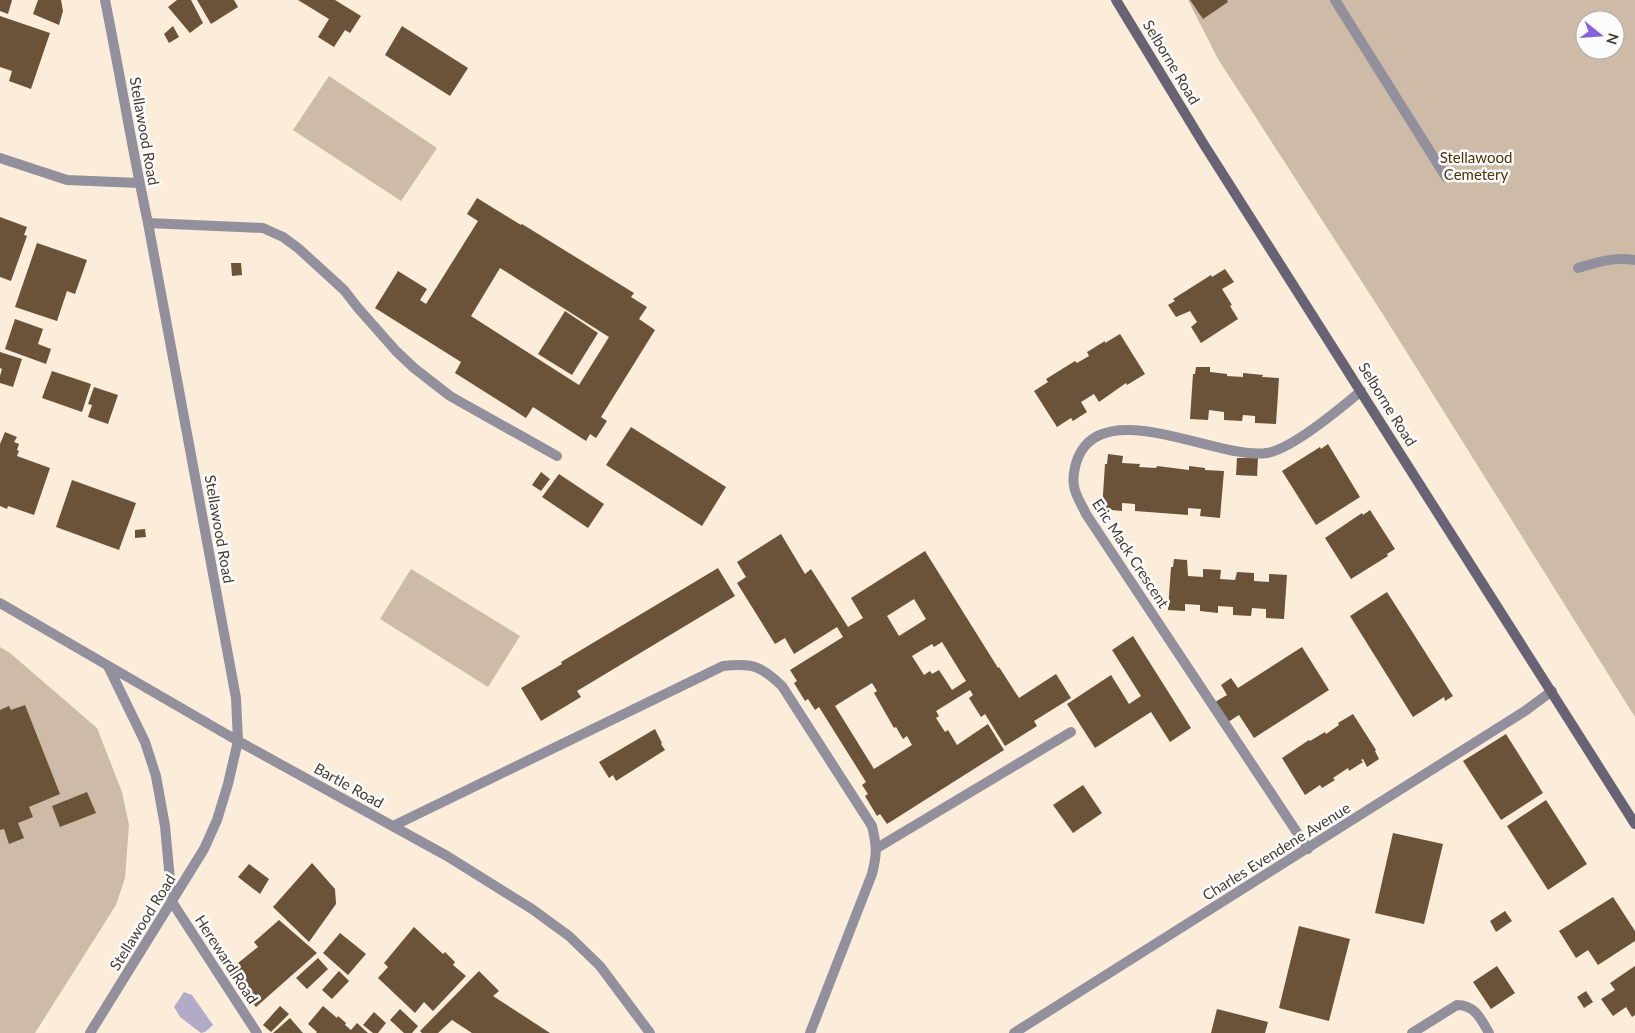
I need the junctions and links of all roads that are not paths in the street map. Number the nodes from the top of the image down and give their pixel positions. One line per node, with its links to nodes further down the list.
1 (105, 0): 6 (street, Stellawood Road)
2 (1116, 0): 10 (street, Selborne Road)
3 (1335, 0): 5 (street)
4 (0, 158): 6 (street)
5 (1446, 178)
6 (139, 183): 7 (street, Stellawood Road)
7 (148, 223): 11 (street); 16 (street, Stellawood Road)
8 (1635, 260): 9 (street)
9 (1578, 268)
10 (1362, 391): 14 (street, Selborne Road); 20 (street, Eric Mack Crescent)
11 (557, 456)
12 (0, 603): 13 (street, Bartle Road)
13 (108, 666): 16 (street, Bartle Road); 21 (street)
14 (1552, 691): 17 (street, Selborne Road); 20 (street, Charles Evendene Avenue)
15 (1071, 732): 19 (street)
16 (238, 741): 18 (street, Bartle Road); 21 (street, Stellawood Road)
17 (1635, 824)
18 (393, 826): 19 (street); 24 (street, Bartle Road)
19 (876, 848): 25 (street)
20 (1308, 849): 26 (street, Charles Evendene Avenue)
21 (172, 902): 22 (street, Stellawood Road); 23 (street, Hereward Road)
22 (90, 1033)
23 (257, 1033)
24 (650, 1033)
25 (810, 1033)
26 (1014, 1033)
27 (1412, 1033): 28 (street)
28 (1489, 1033)

